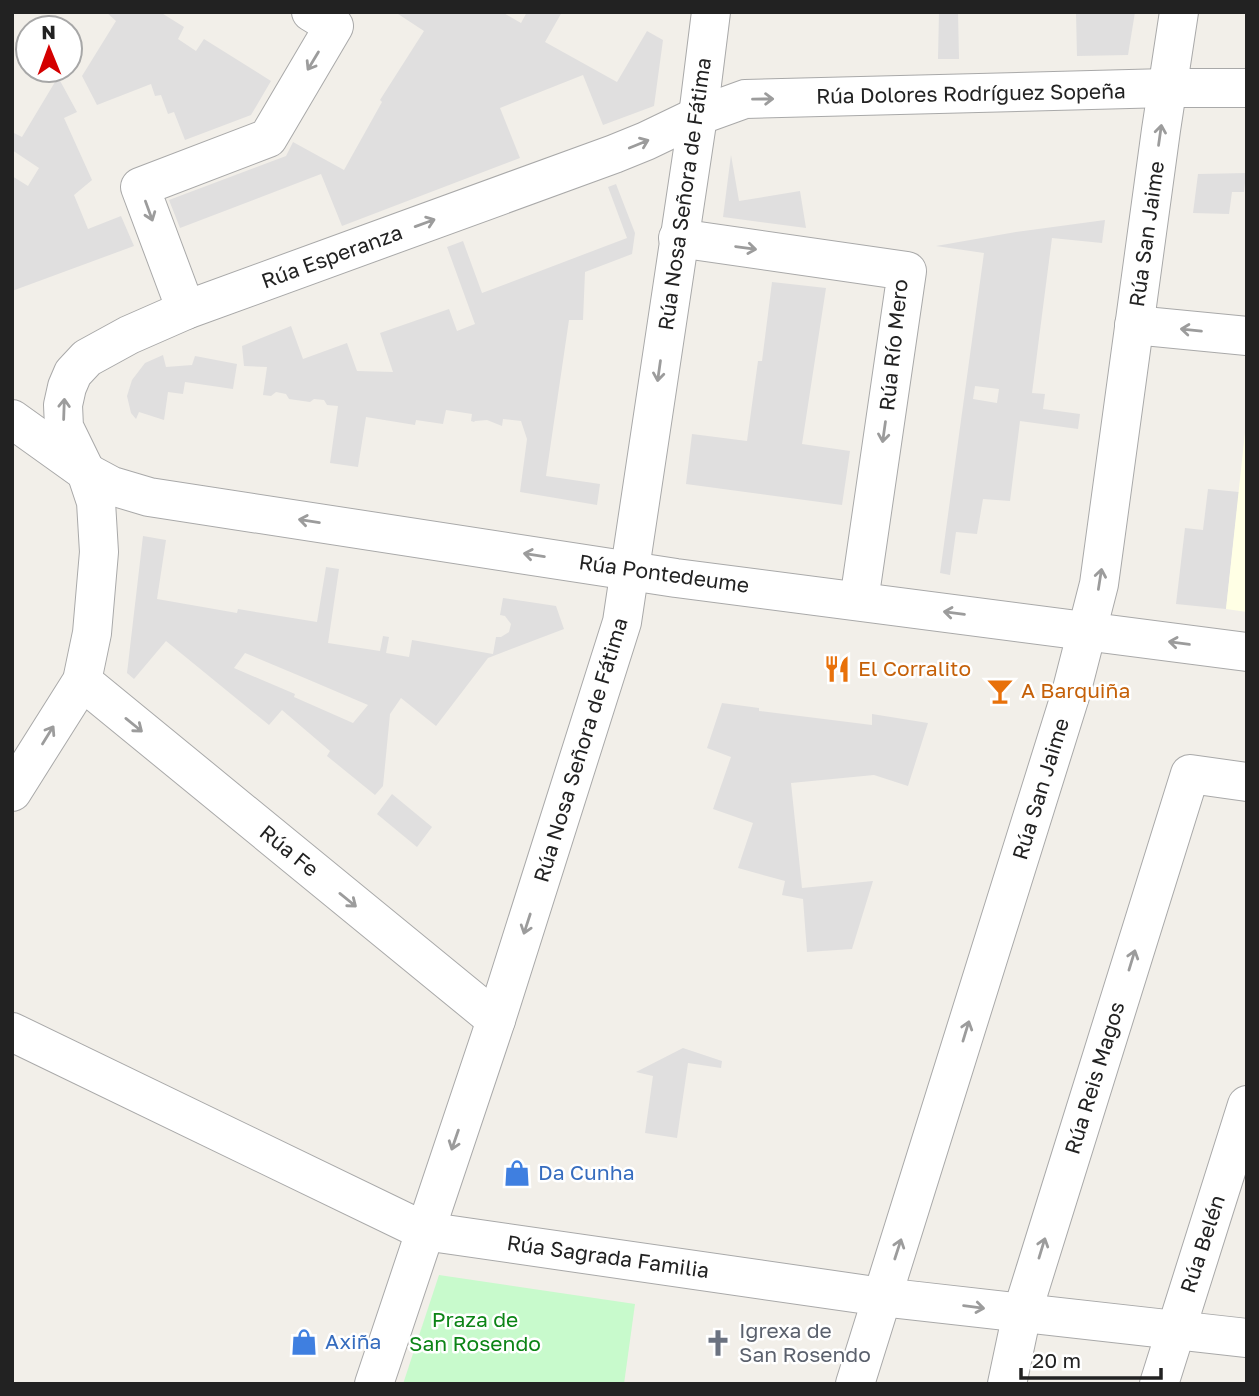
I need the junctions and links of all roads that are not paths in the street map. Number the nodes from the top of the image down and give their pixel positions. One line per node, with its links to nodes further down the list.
1 (311, 12): 8 (street, one-way to 8)
2 (1179, 12): 4 (street, Rúa San Jaime)
3 (699, 18): 6 (street, Rúa Nosa Señora de Fátima)
4 (1167, 88): 5 (street, Rúa Dolores Rodríguez Sopeña); 6 (street, Rúa Dolores Rodríguez Sopeña, one-way to 4); 9 (street, Rúa San Jaime, one-way to 4)
5 (1247, 88)
6 (698, 116): 7 (street, Rúa Nosa Señora de Fátima); 8 (street, Rúa Esperanza, one-way to 6)
7 (678, 238): 13 (street, Rúa Nosa Señora de Fátima, one-way to 13); 14 (street, Rúa Río Mero, one-way to 14)
8 (186, 310): 12 (street, Rúa Esperanza, one-way to 8)
9 (1134, 325): 10 (street, one-way to 9); 15 (street, Rúa San Jaime, one-way to 9)
10 (1247, 336)
11 (12, 419): 12 (street, Rúa Pontedeume)
12 (86, 472): 13 (street, Rúa Pontedeume, one-way to 12); 17 (street, Rúa Esperanza)
13 (630, 570): 14 (street, Rúa Pontedeume); 20 (street, Rúa Nosa Señora de Fátima, one-way to 20)
14 (859, 601): 15 (street, Rúa Pontedeume, one-way to 14)
15 (1088, 630): 16 (street, Rúa Pontedeume, one-way to 15); 24 (street, Rúa San Jaime, one-way to 15)
16 (1247, 652)
17 (82, 681): 19 (street, one-way to 17); 20 (street, Rúa Fe, one-way to 20)
18 (1247, 782): 25 (street, Rúa Reis Magos, one-way to 18)
19 (12, 792)
20 (496, 1020): 23 (street, Rúa Nosa Señora de Fátima, one-way to 23)
21 (12, 1032): 23 (street, Rúa Sagrada Familia)
22 (1247, 1105): 26 (street, Rúa Belén)
23 (424, 1231): 24 (street, Rúa Sagrada Familia); 28 (street, Rúa Nosa Señora de Fátima)
24 (882, 1297): 25 (street, Rúa Sagrada Familia, one-way to 25); 29 (street, Rúa San Jaime)
25 (1022, 1313): 26 (street, Rúa Sagrada Familia); 30 (street, Rúa Reis Magos)
26 (1175, 1330): 27 (street, Rúa Sagrada Familia); 31 (street, Rúa Belén)
27 (1247, 1338)
28 (374, 1384)
29 (855, 1384)
30 (1007, 1384)
31 (1159, 1384)

